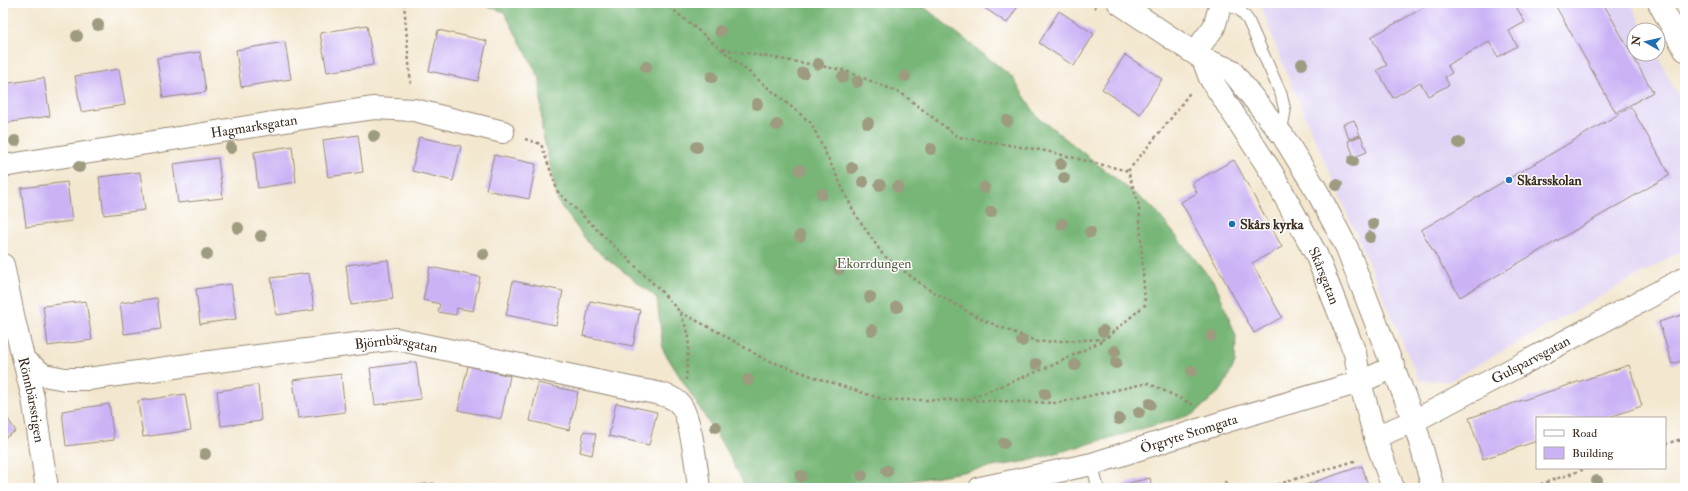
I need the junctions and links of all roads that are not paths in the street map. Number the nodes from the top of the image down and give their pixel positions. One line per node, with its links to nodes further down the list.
1 (1221, 3): 5 (street); 7 (lane)
2 (1659, 3): 4 (street)
3 (1110, 7): 5 (street)
4 (1685, 50)
5 (1199, 56): 7 (street); 14 (street, Skårsgatan)
6 (503, 132): 8 (street, Hagmarksgatan)
7 (1280, 133): 13 (street)
8 (3, 166)
9 (3, 265): 11 (street, Rönnbärsstigen)
10 (1685, 278): 15 (street, Gulsparvsgatan)
11 (8, 324): 12 (street, Rönnbärsstigen)
12 (25, 362): 18 (street, Rönnbärsstigen); 19 (street, Björnbärsgatan)
13 (1394, 367): 14 (street, Örgryte Stomgata); 15 (street)
14 (1360, 382): 16 (street, Skårsgatan); 17 (street, Örgryte Stomgata)
15 (1414, 421): 16 (street, Gulsparvsgatan); 23 (street)
16 (1375, 437): 22 (street, Skårsgatan)
17 (1092, 464): 20 (street, Örgryte Stomgata); 21 (lane)
18 (47, 488)
19 (699, 488)
20 (984, 488)
21 (1098, 488)
22 (1393, 488)
23 (1433, 488)

